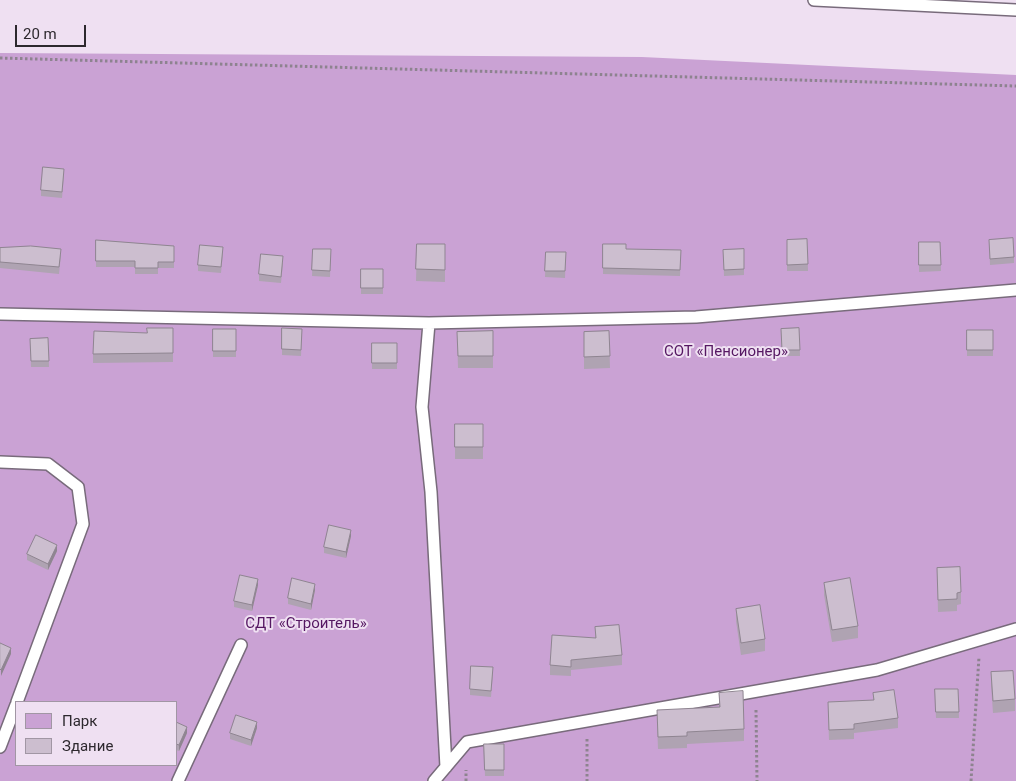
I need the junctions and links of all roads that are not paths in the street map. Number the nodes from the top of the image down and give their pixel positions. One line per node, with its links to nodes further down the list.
1 (814, 0): 2 (lane)
2 (1016, 10)
3 (1016, 290): 5 (lane)
4 (0, 314): 5 (lane)
5 (429, 323): 12 (lane)
6 (0, 462): 9 (lane)
7 (1016, 629): 12 (lane)
8 (241, 644): 13 (lane)
9 (18, 701)
10 (15, 708): 11 (lane)
11 (0, 747)
12 (446, 767): 14 (lane)
13 (178, 781)
14 (434, 781)

